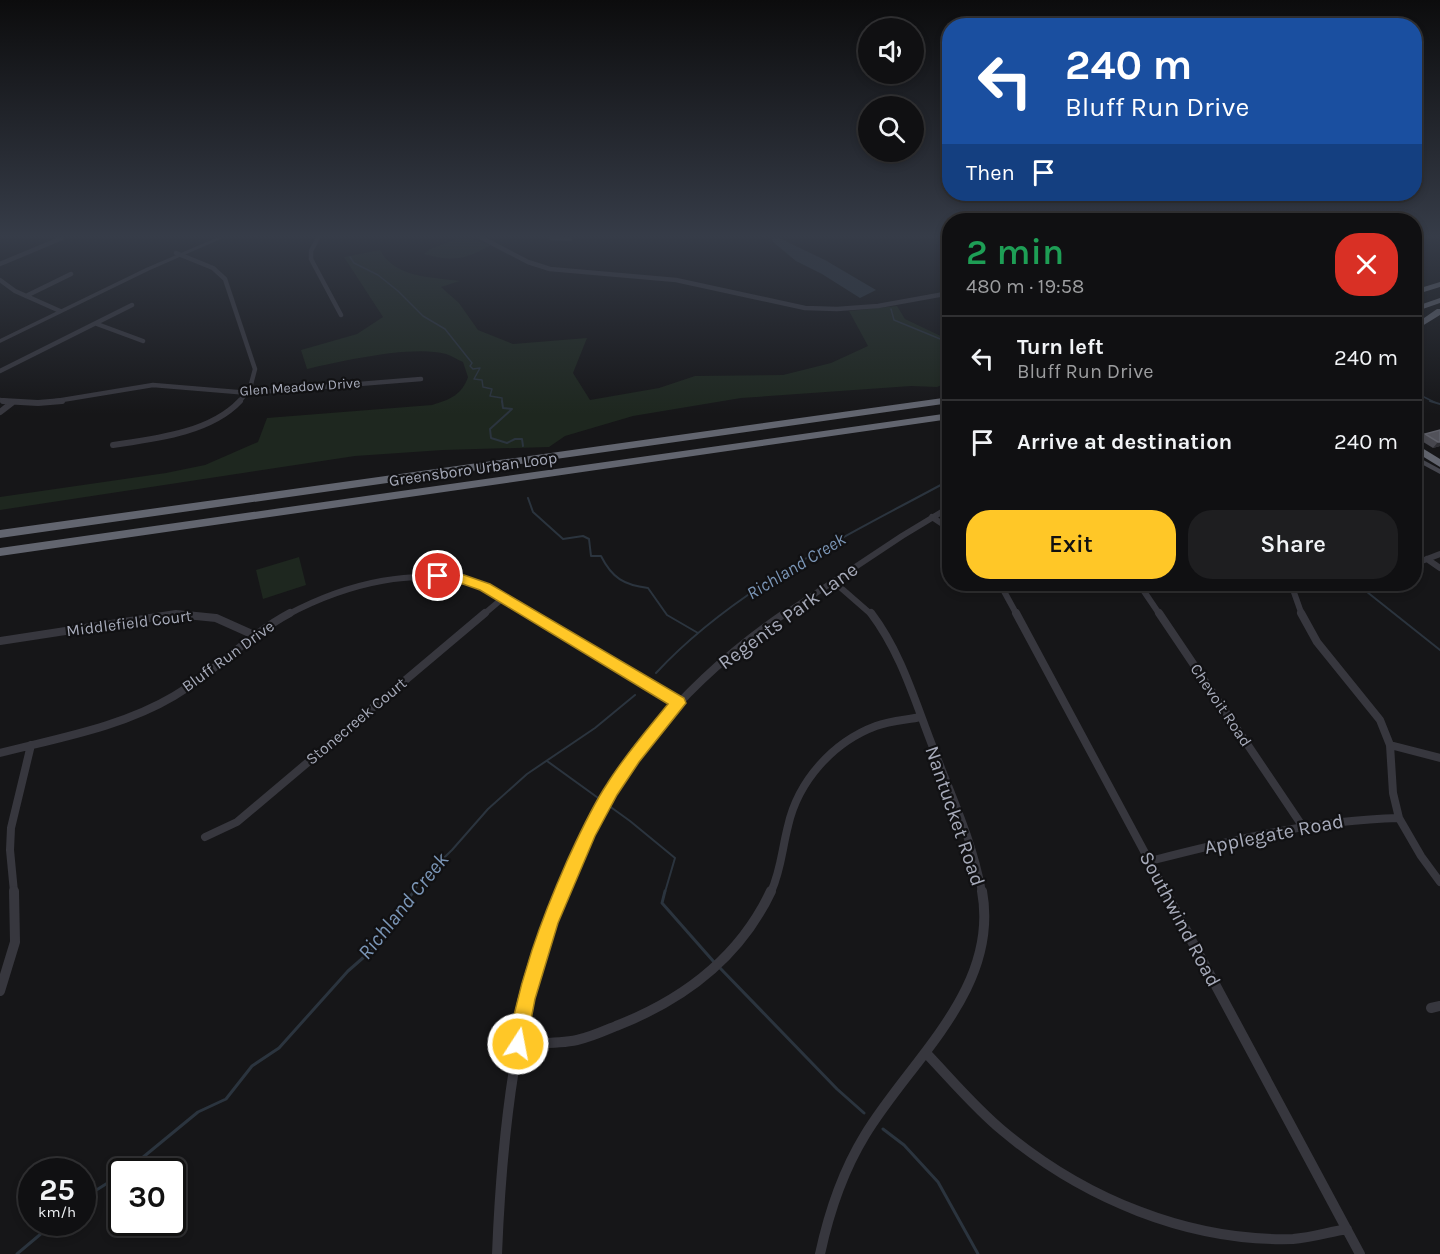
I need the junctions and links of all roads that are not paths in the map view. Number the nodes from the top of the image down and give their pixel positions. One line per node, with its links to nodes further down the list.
1 (27, 297): 10 (street)
2 (90, 297): 10 (street)
3 (231, 297): 19 (street)
4 (331, 297): 12 (street)
5 (752, 297): 6 (street)
6 (935, 297)
7 (1440, 300): 9 (highway)
8 (132, 305): 14 (street)
9 (1422, 307)
10 (60, 311): 15 (street)
11 (1440, 311): 13 (highway)
12 (341, 315)
13 (1422, 323)
14 (97, 324): 16 (street); 17 (street)
15 (0, 341)
16 (143, 341)
17 (0, 371)
18 (421, 379): 19 (street, Glen Meadow Drive)
19 (247, 393): 23 (street, Glen Meadow Drive); 29 (street)
20 (942, 397): 24 (highway)
21 (0, 400): 23 (street, Glen Meadow Drive)
22 (942, 401): 24 (highway, Greensboro Urban Loop)
23 (13, 402): 25 (street)
24 (875, 411): 37 (highway, Greensboro Urban Loop)
25 (0, 412)
26 (942, 417): 28 (highway, Greensboro Urban Loop)
27 (942, 423): 28 (highway)
28 (860, 430): 38 (highway, Greensboro Urban Loop)
29 (112, 445)
30 (1422, 452): 32 (highway)
31 (1422, 462): 33 (main road)
32 (1440, 464)
33 (1440, 472)
34 (942, 511): 35 (street, Regents Park Lane)
35 (932, 517): 36 (street); 43 (street, Regents Park Lane)
36 (942, 524)
37 (0, 534)
38 (0, 552)
39 (1440, 554): 40 (street)
40 (1427, 559): 41 (street); 42 (street)
41 (1422, 561)
42 (1440, 568)
43 (833, 581): 50 (street, Regents Park Lane); 51 (street, Nantucket Road)
44 (1004, 591): 59 (street, Southwind Road)
45 (1144, 591): 57 (street, Chevoit Road)
46 (1293, 591): 53 (street)
47 (503, 598): 48 (street, Bluff Run Drive); 50 (street, Bluff Run Drive); 58 (street, Stonecreek Court)
48 (254, 635): 49 (street, Middlefield Court); 52 (street, Bluff Run Drive)
49 (0, 641)
50 (678, 703): 62 (street, Regents Park Lane)
51 (921, 717): 62 (street); 63 (street, Nantucket Road)
52 (31, 745): 54 (street, Bluff Run Drive); 61 (street)
53 (1390, 745): 55 (street); 56 (street)
54 (0, 753)
55 (1440, 758)
56 (1399, 818): 57 (street, Applegate Road); 60 (street)
57 (1303, 827): 59 (street, Applegate Road)
58 (205, 837)
59 (1150, 861): 64 (street, Southwind Road)
60 (1440, 882)
61 (0, 991)
62 (518, 1044): 65 (street, Regents Park Lane)
63 (926, 1053): 64 (street); 66 (street, Nantucket Road)
64 (1347, 1229): 67 (street, Southwind Road)
65 (497, 1254)
66 (820, 1254)
67 (1360, 1254)

